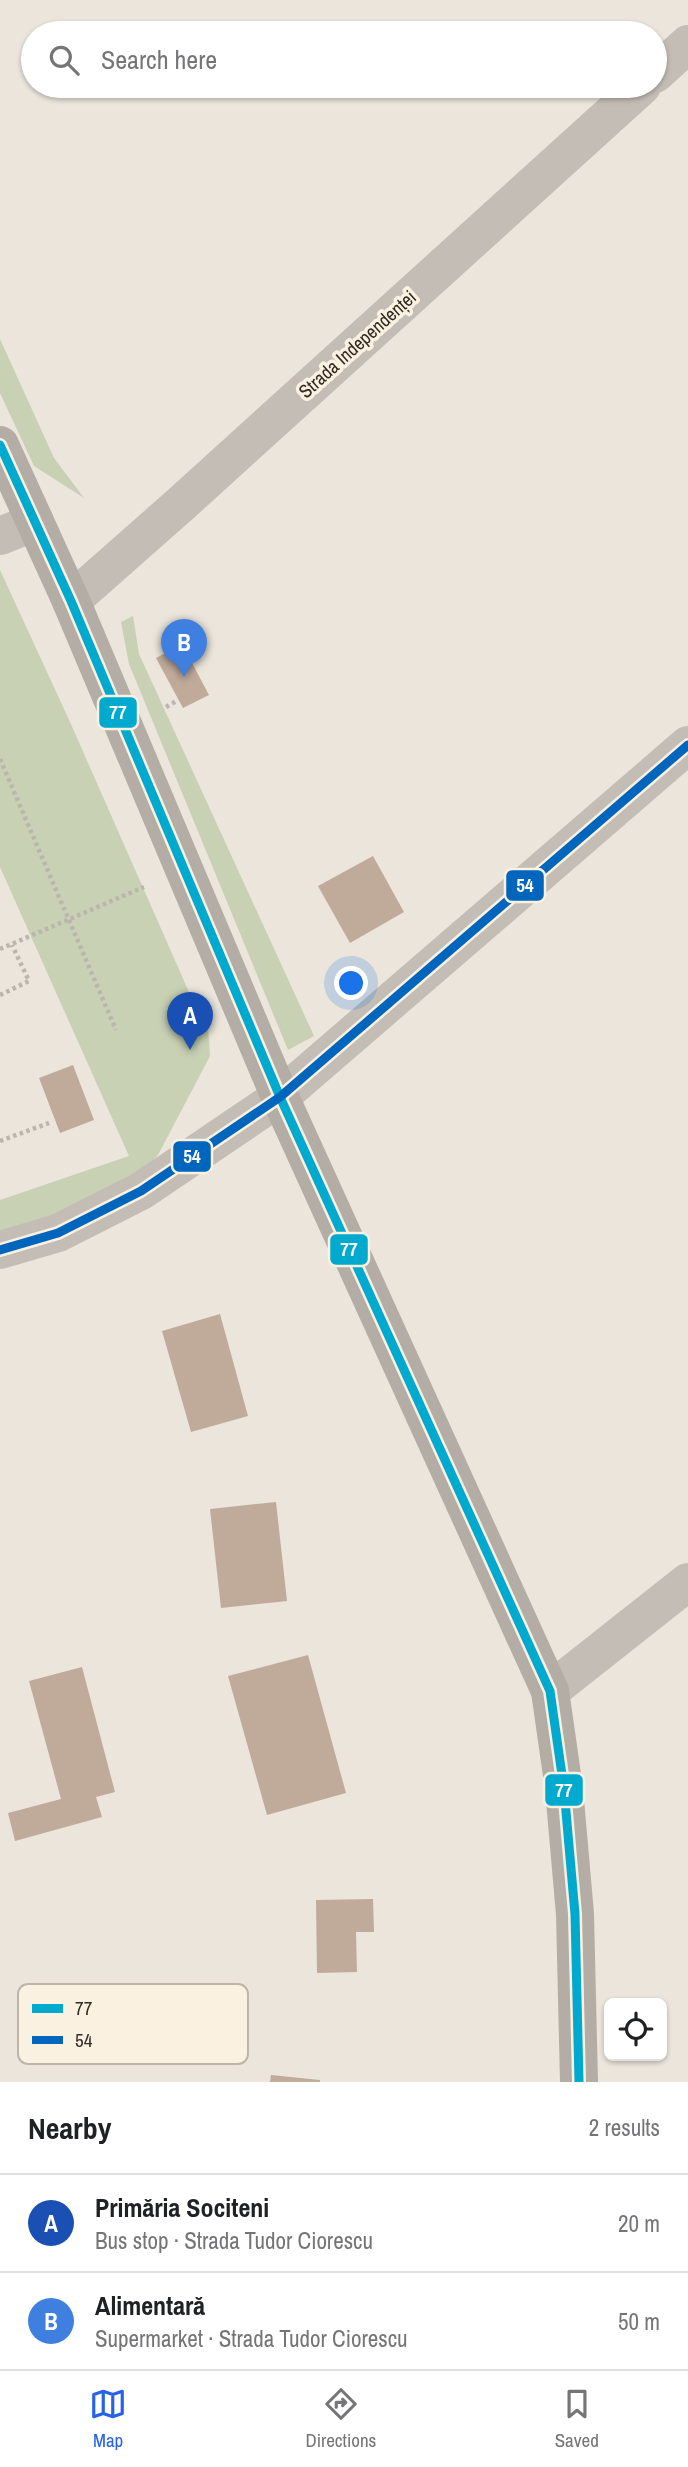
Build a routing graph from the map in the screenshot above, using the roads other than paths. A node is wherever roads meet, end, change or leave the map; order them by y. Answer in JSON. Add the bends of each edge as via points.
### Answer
{"nodes":[{"id":1,"x":688,"y":44,"type":"edge"},
{"id":2,"x":667,"y":63,"type":"edge"},
{"id":3,"x":629,"y":98,"type":"edge"},
{"id":4,"x":0,"y":445,"type":"edge"},
{"id":5,"x":35,"y":522,"type":"junction"},
{"id":6,"x":0,"y":536,"type":"edge"},
{"id":7,"x":71,"y":601,"type":"junction"},
{"id":8,"x":688,"y":745,"type":"edge"},
{"id":9,"x":280,"y":1097,"type":"junction"},
{"id":10,"x":0,"y":1250,"type":"edge"},
{"id":11,"x":688,"y":1582,"type":"edge"},
{"id":12,"x":550,"y":1691,"type":"junction"},
{"id":13,"x":579,"y":2082,"type":"edge"}],
"edges":[{"from":1,"to":2,"type":"street"},
{"from":3,"to":7,"type":"street","name":"Strada Independenței"},
{"from":4,"to":5,"type":"street"},
{"from":5,"to":6,"type":"street"},
{"from":5,"to":7,"type":"street"},
{"from":7,"to":9,"type":"street"},
{"from":8,"to":9,"type":"street"},
{"from":9,"to":10,"type":"street","via":[[141,1191],[58,1233]]},
{"from":9,"to":12,"type":"street"},
{"from":11,"to":12,"type":"street"},
{"from":12,"to":13,"type":"street","via":[[575,1914]]}]}
